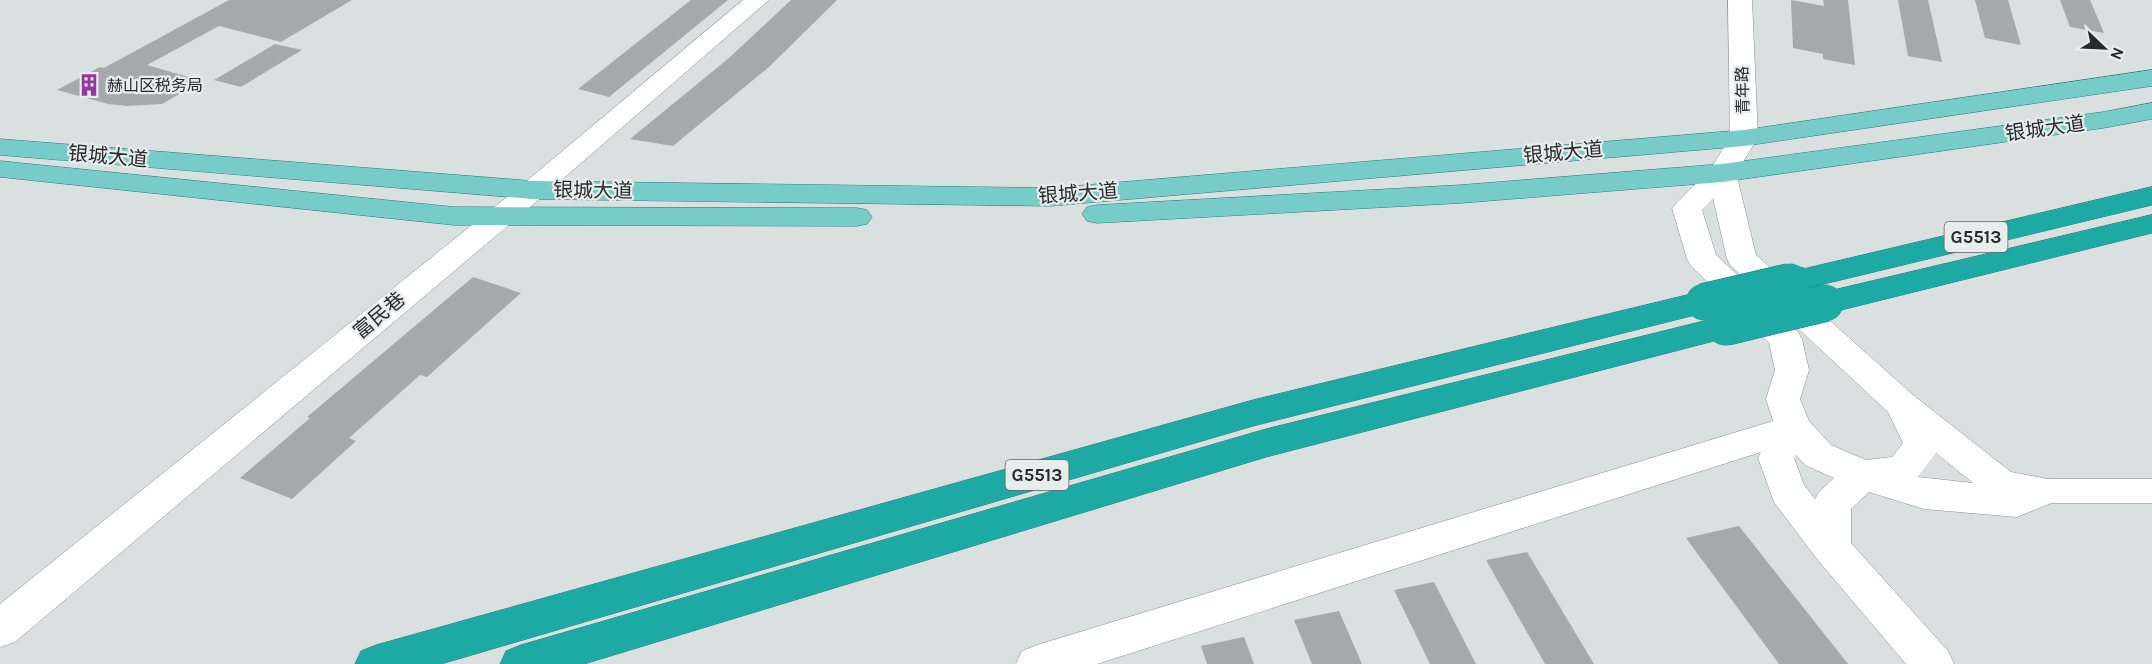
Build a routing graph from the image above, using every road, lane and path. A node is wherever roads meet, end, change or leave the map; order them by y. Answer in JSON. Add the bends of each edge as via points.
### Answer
{"nodes":[{"id":1,"x":757,"y":0,"type":"edge"},
{"id":2,"x":1740,"y":0,"type":"edge"},
{"id":3,"x":2152,"y":78,"type":"edge"},
{"id":4,"x":2152,"y":111,"type":"edge"},
{"id":5,"x":1744,"y":138,"type":"junction"},
{"id":6,"x":0,"y":147,"type":"edge"},
{"id":7,"x":0,"y":169,"type":"edge"},
{"id":8,"x":1722,"y":173,"type":"junction"},
{"id":9,"x":533,"y":190,"type":"junction"},
{"id":10,"x":2152,"y":195,"type":"edge"},
{"id":11,"x":500,"y":216,"type":"junction"},
{"id":12,"x":2152,"y":225,"type":"edge"},
{"id":13,"x":1714,"y":314,"type":"junction"},
{"id":14,"x":1901,"y":404,"type":"junction"},
{"id":15,"x":1794,"y":428,"type":"junction"},
{"id":16,"x":1863,"y":476,"type":"junction"},
{"id":17,"x":2041,"y":491,"type":"junction"},
{"id":18,"x":2152,"y":491,"type":"edge"},
{"id":19,"x":1832,"y":548,"type":"junction"},
{"id":20,"x":0,"y":629,"type":"edge"},
{"id":21,"x":375,"y":664,"type":"edge"},
{"id":22,"x":520,"y":664,"type":"edge"},
{"id":23,"x":1036,"y":664,"type":"edge"},
{"id":24,"x":1933,"y":664,"type":"edge"}],
"edges":[{"from":1,"to":9,"type":"street","name":"富民巷"},
{"from":2,"to":5,"type":"street","name":"青年路"},
{"from":3,"to":5,"type":"main road","name":"银城大道"},
{"from":4,"to":8,"type":"main road","name":"银城大道"},
{"from":5,"to":8,"type":"street","name":"青年路"},
{"from":5,"to":9,"type":"main road","name":"银城大道","via":[[1050,197]]},
{"from":6,"to":9,"type":"main road","name":"银城大道"},
{"from":7,"to":11,"type":"main road","name":"银城大道","via":[[454,216]]},
{"from":8,"to":11,"type":"main road","name":"银城大道","via":[[1461,194],[1043,217]]},
{"from":8,"to":14,"type":"street","via":[[1742,259]]},
{"from":8,"to":15,"type":"street","name":"青年路","via":[[1687,208],[1702,259],[1785,339],[1792,370],[1783,399]]},
{"from":9,"to":11,"type":"street","name":"富民巷"},
{"from":10,"to":13,"type":"highway","number":"G5513","bridge":true,"via":[[1799,280]]},
{"from":11,"to":20,"type":"street","name":"富民巷"},
{"from":12,"to":13,"type":"highway","number":"G5513","bridge":true,"via":[[1825,303]]},
{"from":13,"to":21,"type":"highway","number":"G5513","via":[[1253,413]]},
{"from":13,"to":22,"type":"highway","number":"G5513"},
{"from":14,"to":16,"type":"street","via":[[1922,445],[1903,470]]},
{"from":14,"to":17,"type":"street","via":[[2001,485]]},
{"from":15,"to":16,"type":"street","via":[[1818,455]]},
{"from":15,"to":19,"type":"street","via":[[1776,458],[1787,490]]},
{"from":15,"to":23,"type":"street"},
{"from":16,"to":17,"type":"street","via":[[1924,494],[2017,502]]},
{"from":16,"to":19,"type":"street","via":[[1832,503]]},
{"from":17,"to":18,"type":"street"},
{"from":19,"to":24,"type":"street"}]}
